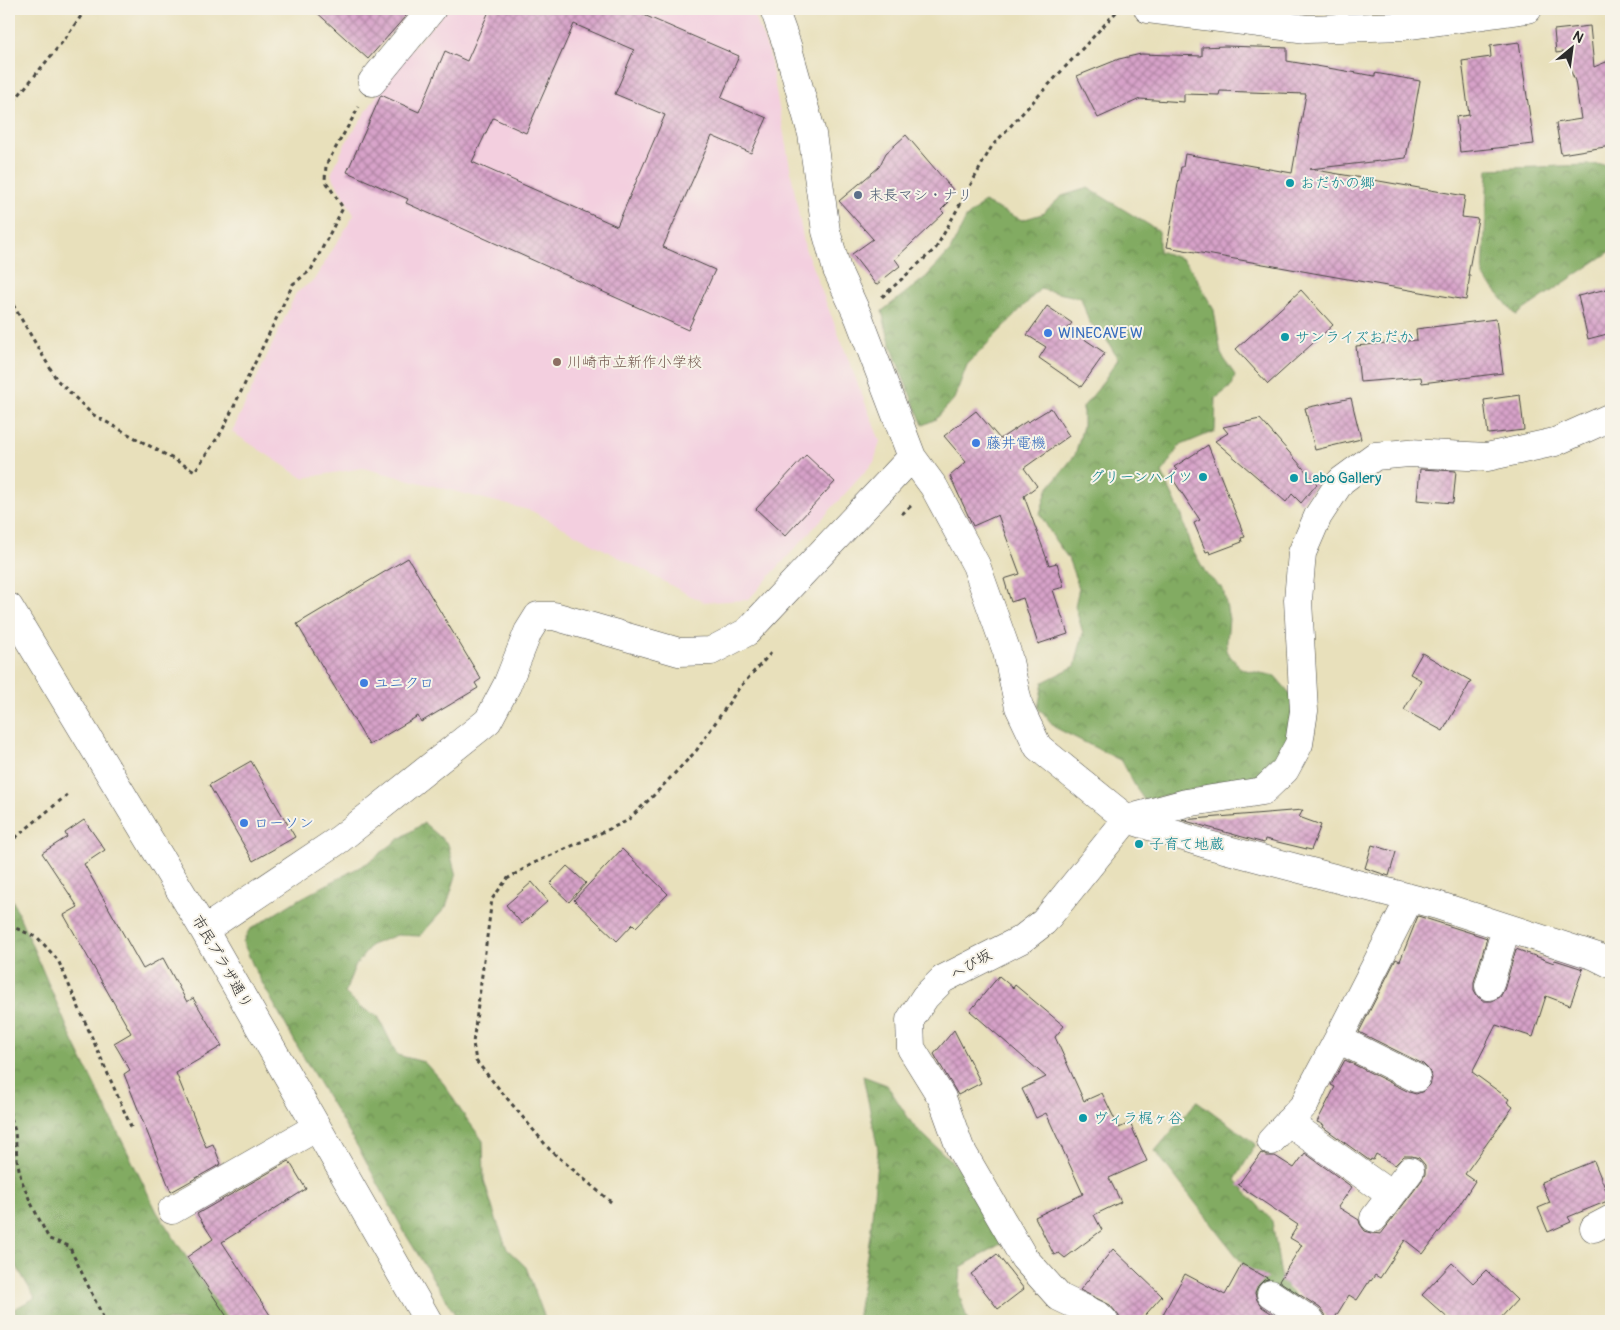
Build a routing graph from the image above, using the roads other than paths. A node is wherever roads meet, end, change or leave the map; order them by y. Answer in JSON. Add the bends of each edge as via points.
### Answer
{"nodes":[{"id":1,"x":432,"y":9,"type":"edge"},
{"id":2,"x":774,"y":9,"type":"edge"},
{"id":3,"x":1148,"y":9,"type":"edge"},
{"id":4,"x":1528,"y":9,"type":"edge"},
{"id":5,"x":1183,"y":11,"type":"edge"},
{"id":6,"x":372,"y":82,"type":"road end"},
{"id":7,"x":1611,"y":417,"type":"edge"},
{"id":8,"x":912,"y":457,"type":"junction"},
{"id":9,"x":9,"y":607,"type":"edge"},
{"id":10,"x":1127,"y":819,"type":"junction"},
{"id":11,"x":1410,"y":898,"type":"junction"},
{"id":12,"x":1506,"y":928,"type":"junction"},
{"id":13,"x":204,"y":930,"type":"junction"},
{"id":14,"x":1611,"y":964,"type":"edge"},
{"id":15,"x":1489,"y":986,"type":"dead end"},
{"id":16,"x":1338,"y":1039,"type":"junction"},
{"id":17,"x":1416,"y":1078,"type":"dead end"},
{"id":18,"x":942,"y":1098,"type":"junction"},
{"id":19,"x":317,"y":1127,"type":"junction"},
{"id":20,"x":953,"y":1139,"type":"dead end"},
{"id":21,"x":1410,"y":1171,"type":"dead end"},
{"id":22,"x":1391,"y":1195,"type":"junction"},
{"id":23,"x":172,"y":1210,"type":"dead end"},
{"id":24,"x":1374,"y":1218,"type":"dead end"},
{"id":25,"x":1270,"y":1294,"type":"dead end"},
{"id":26,"x":428,"y":1321,"type":"edge"},
{"id":27,"x":1104,"y":1321,"type":"edge"},
{"id":28,"x":1311,"y":1321,"type":"edge"}],
"edges":[{"from":1,"to":6,"type":"street"},
{"from":2,"to":8,"type":"street","via":[[812,134],[826,231],[837,270],[859,318]]},
{"from":3,"to":5,"type":"street"},
{"from":4,"to":5,"type":"street","via":[[1404,26],[1307,29]]},
{"from":7,"to":10,"type":"street","via":[[1555,442],[1487,457],[1409,453],[1375,456],[1341,481],[1318,516],[1302,553],[1298,600],[1304,712],[1299,744],[1284,770],[1263,791],[1186,802]]},
{"from":8,"to":10,"type":"street","via":[[934,488],[976,565],[1007,652],[1019,706],[1038,747]]},
{"from":8,"to":13,"type":"street","via":[[747,632],[711,651],[679,652],[554,616],[538,616],[488,721],[340,839]]},
{"from":9,"to":13,"type":"street","name":"市民プラザ通り"},
{"from":10,"to":11,"type":"street","via":[[1209,845]]},
{"from":10,"to":18,"type":"street","name":"へび坂","via":[[1025,934],[923,994],[909,1017],[910,1047]]},
{"from":11,"to":12,"type":"street"},
{"from":11,"to":16,"type":"street"},
{"from":12,"to":14,"type":"street"},
{"from":12,"to":15,"type":"street"},
{"from":13,"to":19,"type":"street","name":"市民プラザ通り"},
{"from":16,"to":17,"type":"street"},
{"from":16,"to":22,"type":"street","via":[[1305,1104],[1280,1131]]},
{"from":18,"to":20,"type":"street","name":"へび坂"},
{"from":18,"to":27,"type":"street","via":[[960,1148],[1024,1258],[1059,1297]]},
{"from":19,"to":23,"type":"street"},
{"from":19,"to":26,"type":"street","name":"市民プラザ通り"},
{"from":21,"to":22,"type":"street"},
{"from":22,"to":24,"type":"street"},
{"from":25,"to":28,"type":"street"}]}
